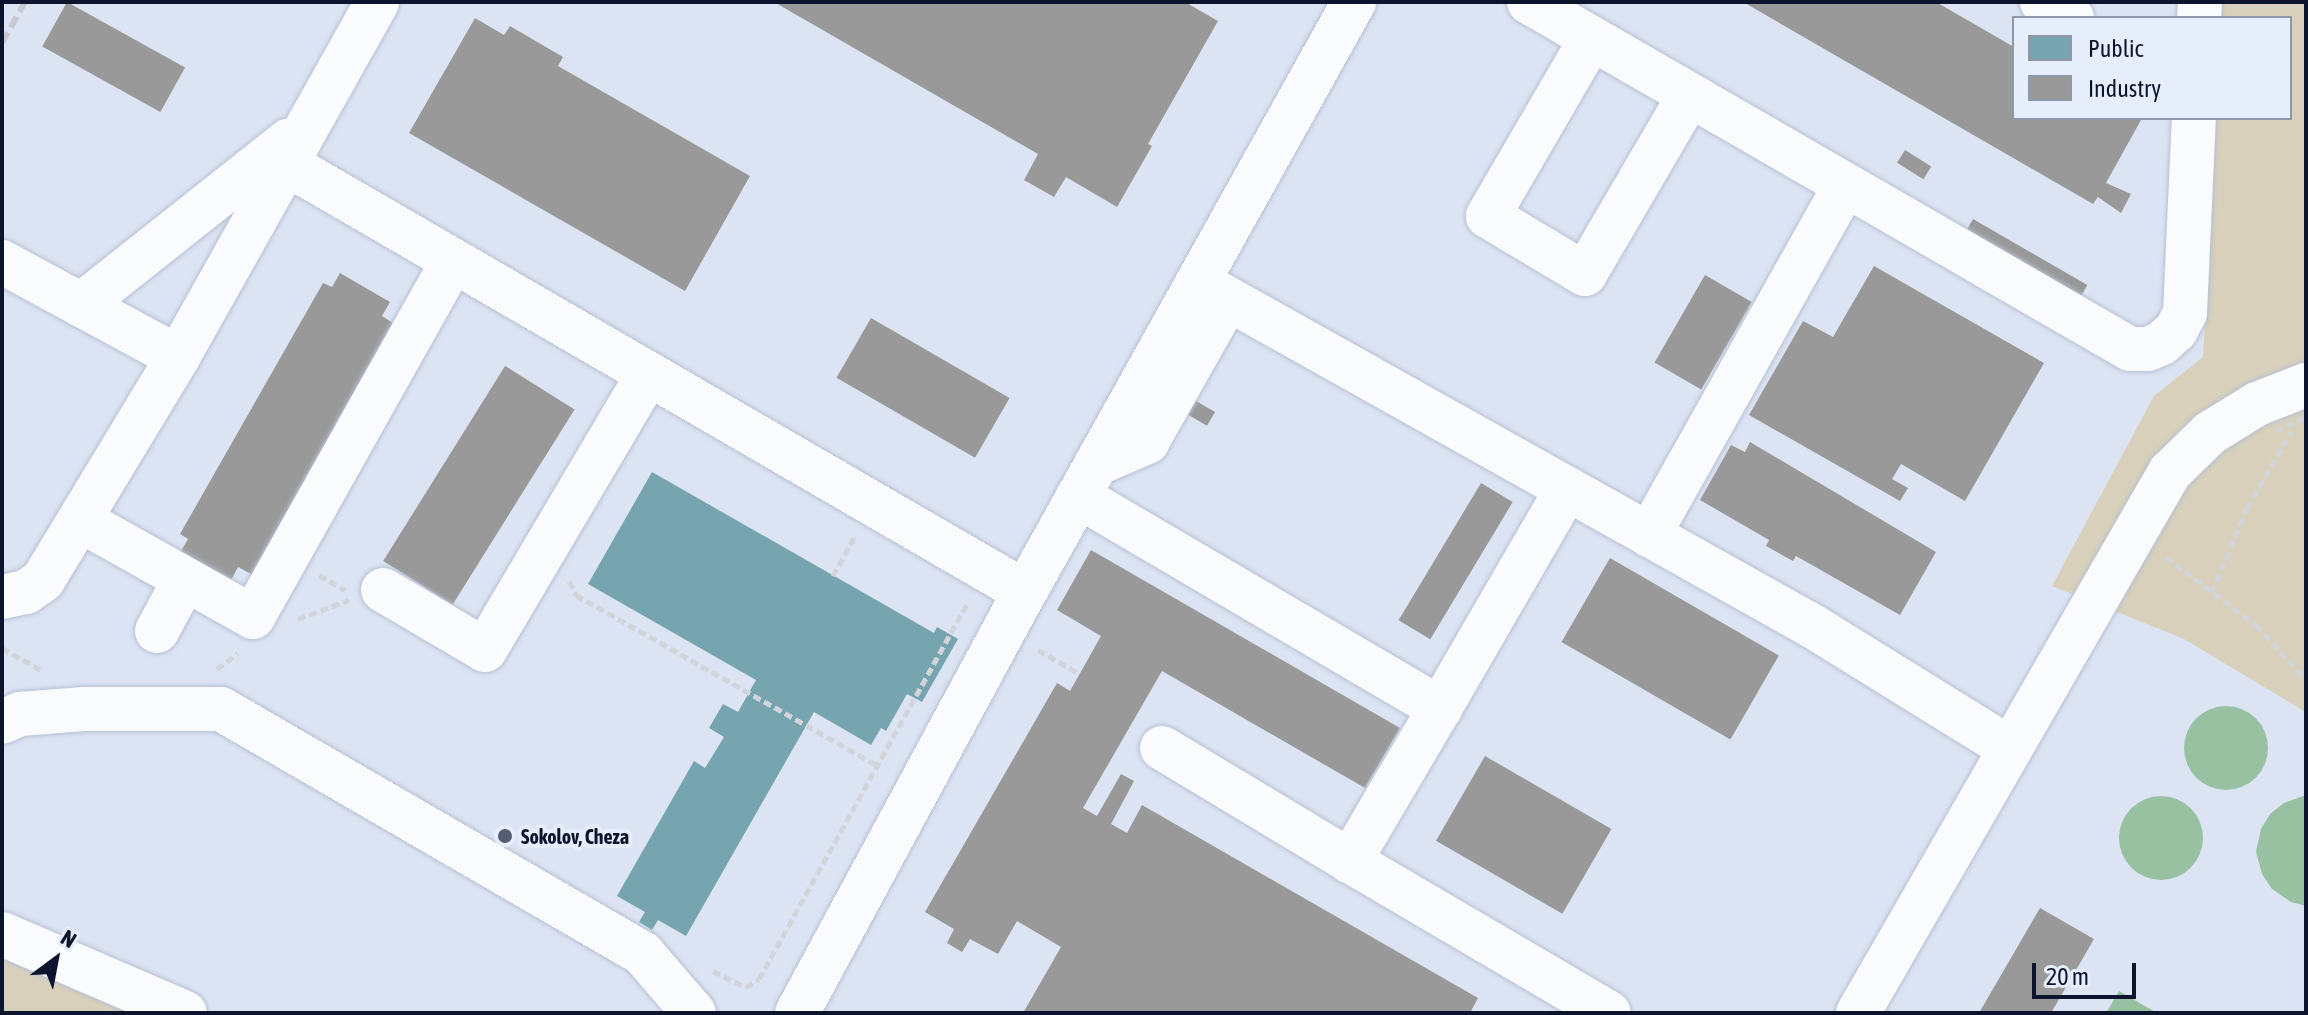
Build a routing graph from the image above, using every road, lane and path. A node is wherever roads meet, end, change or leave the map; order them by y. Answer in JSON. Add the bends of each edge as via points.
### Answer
{"nodes":[{"id":1,"x":377,"y":2,"type":"edge"},
{"id":2,"x":1354,"y":2,"type":"edge"},
{"id":3,"x":1529,"y":2,"type":"edge"},
{"id":4,"x":2042,"y":2,"type":"edge"},
{"id":5,"x":2068,"y":16,"type":"edge"},
{"id":6,"x":1591,"y":39,"type":"junction"},
{"id":7,"x":1689,"y":96,"type":"junction"},
{"id":8,"x":2194,"y":120,"type":"edge"},
{"id":9,"x":307,"y":126,"type":"junction"},
{"id":10,"x":285,"y":163,"type":"junction"},
{"id":11,"x":1845,"y":186,"type":"junction"},
{"id":12,"x":453,"y":261,"type":"junction"},
{"id":13,"x":2,"y":262,"type":"edge"},
{"id":14,"x":1213,"y":290,"type":"junction"},
{"id":15,"x":81,"y":305,"type":"junction"},
{"id":16,"x":178,"y":357,"type":"junction"},
{"id":17,"x":648,"y":374,"type":"junction"},
{"id":18,"x":2306,"y":385,"type":"edge"},
{"id":19,"x":2306,"y":405,"type":"edge"},
{"id":20,"x":2306,"y":417,"type":"edge"},
{"id":21,"x":2276,"y":431,"type":"dead end"},
{"id":22,"x":1087,"y":480,"type":"junction"},
{"id":23,"x":1567,"y":489,"type":"junction"},
{"id":24,"x":80,"y":520,"type":"junction"},
{"id":25,"x":1649,"y":535,"type":"junction"},
{"id":26,"x":550,"y":540,"type":"junction"},
{"id":27,"x":2149,"y":543,"type":"junction"},
{"id":28,"x":985,"y":569,"type":"junction"},
{"id":29,"x":185,"y":579,"type":"junction"},
{"id":30,"x":383,"y":590,"type":"dead end"},
{"id":31,"x":1025,"y":592,"type":"junction"},
{"id":32,"x":2212,"y":592,"type":"junction"},
{"id":33,"x":2,"y":597,"type":"edge"},
{"id":34,"x":157,"y":631,"type":"dead end"},
{"id":35,"x":2306,"y":680,"type":"edge"},
{"id":36,"x":1440,"y":708,"type":"junction"},
{"id":37,"x":2,"y":722,"type":"edge"},
{"id":38,"x":1162,"y":748,"type":"dead end"},
{"id":39,"x":2009,"y":748,"type":"junction"},
{"id":40,"x":878,"y":766,"type":"junction"},
{"id":41,"x":1350,"y":861,"type":"junction"},
{"id":42,"x":2,"y":934,"type":"edge"},
{"id":43,"x":708,"y":969,"type":"dead end"},
{"id":44,"x":185,"y":1013,"type":"edge"},
{"id":45,"x":694,"y":1013,"type":"edge"},
{"id":46,"x":797,"y":1013,"type":"edge"},
{"id":47,"x":1609,"y":1013,"type":"edge"},
{"id":48,"x":1858,"y":1013,"type":"edge"}],
"edges":[{"from":1,"to":9,"type":"street"},
{"from":2,"to":14,"type":"street"},
{"from":3,"to":6,"type":"street"},
{"from":4,"to":5,"type":"street"},
{"from":6,"to":7,"type":"street"},
{"from":6,"to":7,"type":"street","via":[[1488,216],[1585,274]]},
{"from":7,"to":11,"type":"street"},
{"from":8,"to":11,"type":"street","via":[[2185,313],[2176,330],[2148,349],[2130,349],[2089,328]]},
{"from":9,"to":10,"type":"street"},
{"from":9,"to":15,"type":"street"},
{"from":10,"to":12,"type":"street"},
{"from":10,"to":16,"type":"street"},
{"from":11,"to":25,"type":"street"},
{"from":12,"to":17,"type":"street"},
{"from":12,"to":29,"type":"street","via":[[253,617]]},
{"from":13,"to":15,"type":"street"},
{"from":14,"to":22,"type":"street"},
{"from":14,"to":23,"type":"street"},
{"from":15,"to":16,"type":"street"},
{"from":16,"to":24,"type":"street"},
{"from":17,"to":26,"type":"street"},
{"from":17,"to":28,"type":"street"},
{"from":18,"to":27,"type":"street","via":[[2257,404],[2210,433],[2170,472]]},
{"from":19,"to":32,"type":"path","via":[[2247,508]]},
{"from":20,"to":21,"type":"path","bridge":true},
{"from":22,"to":31,"type":"street"},
{"from":22,"to":36,"type":"street"},
{"from":23,"to":25,"type":"street"},
{"from":23,"to":36,"type":"street"},
{"from":24,"to":29,"type":"street"},
{"from":24,"to":33,"type":"street","via":[[43,580],[26,592]]},
{"from":25,"to":39,"type":"street","via":[[1814,627]]},
{"from":26,"to":30,"type":"street","via":[[485,650]]},
{"from":26,"to":40,"type":"path","via":[[576,595]]},
{"from":27,"to":32,"type":"path"},
{"from":27,"to":39,"type":"street"},
{"from":28,"to":31,"type":"street"},
{"from":28,"to":40,"type":"path"},
{"from":29,"to":34,"type":"street"},
{"from":31,"to":46,"type":"street"},
{"from":32,"to":35,"type":"path","via":[[2256,625]]},
{"from":36,"to":41,"type":"street"},
{"from":37,"to":45,"type":"street","via":[[20,714],[84,709],[221,709],[643,954]]},
{"from":38,"to":41,"type":"street"},
{"from":39,"to":48,"type":"street"},
{"from":40,"to":43,"type":"path","via":[[759,979],[746,987]]},
{"from":41,"to":47,"type":"street"},
{"from":42,"to":44,"type":"street"}]}
